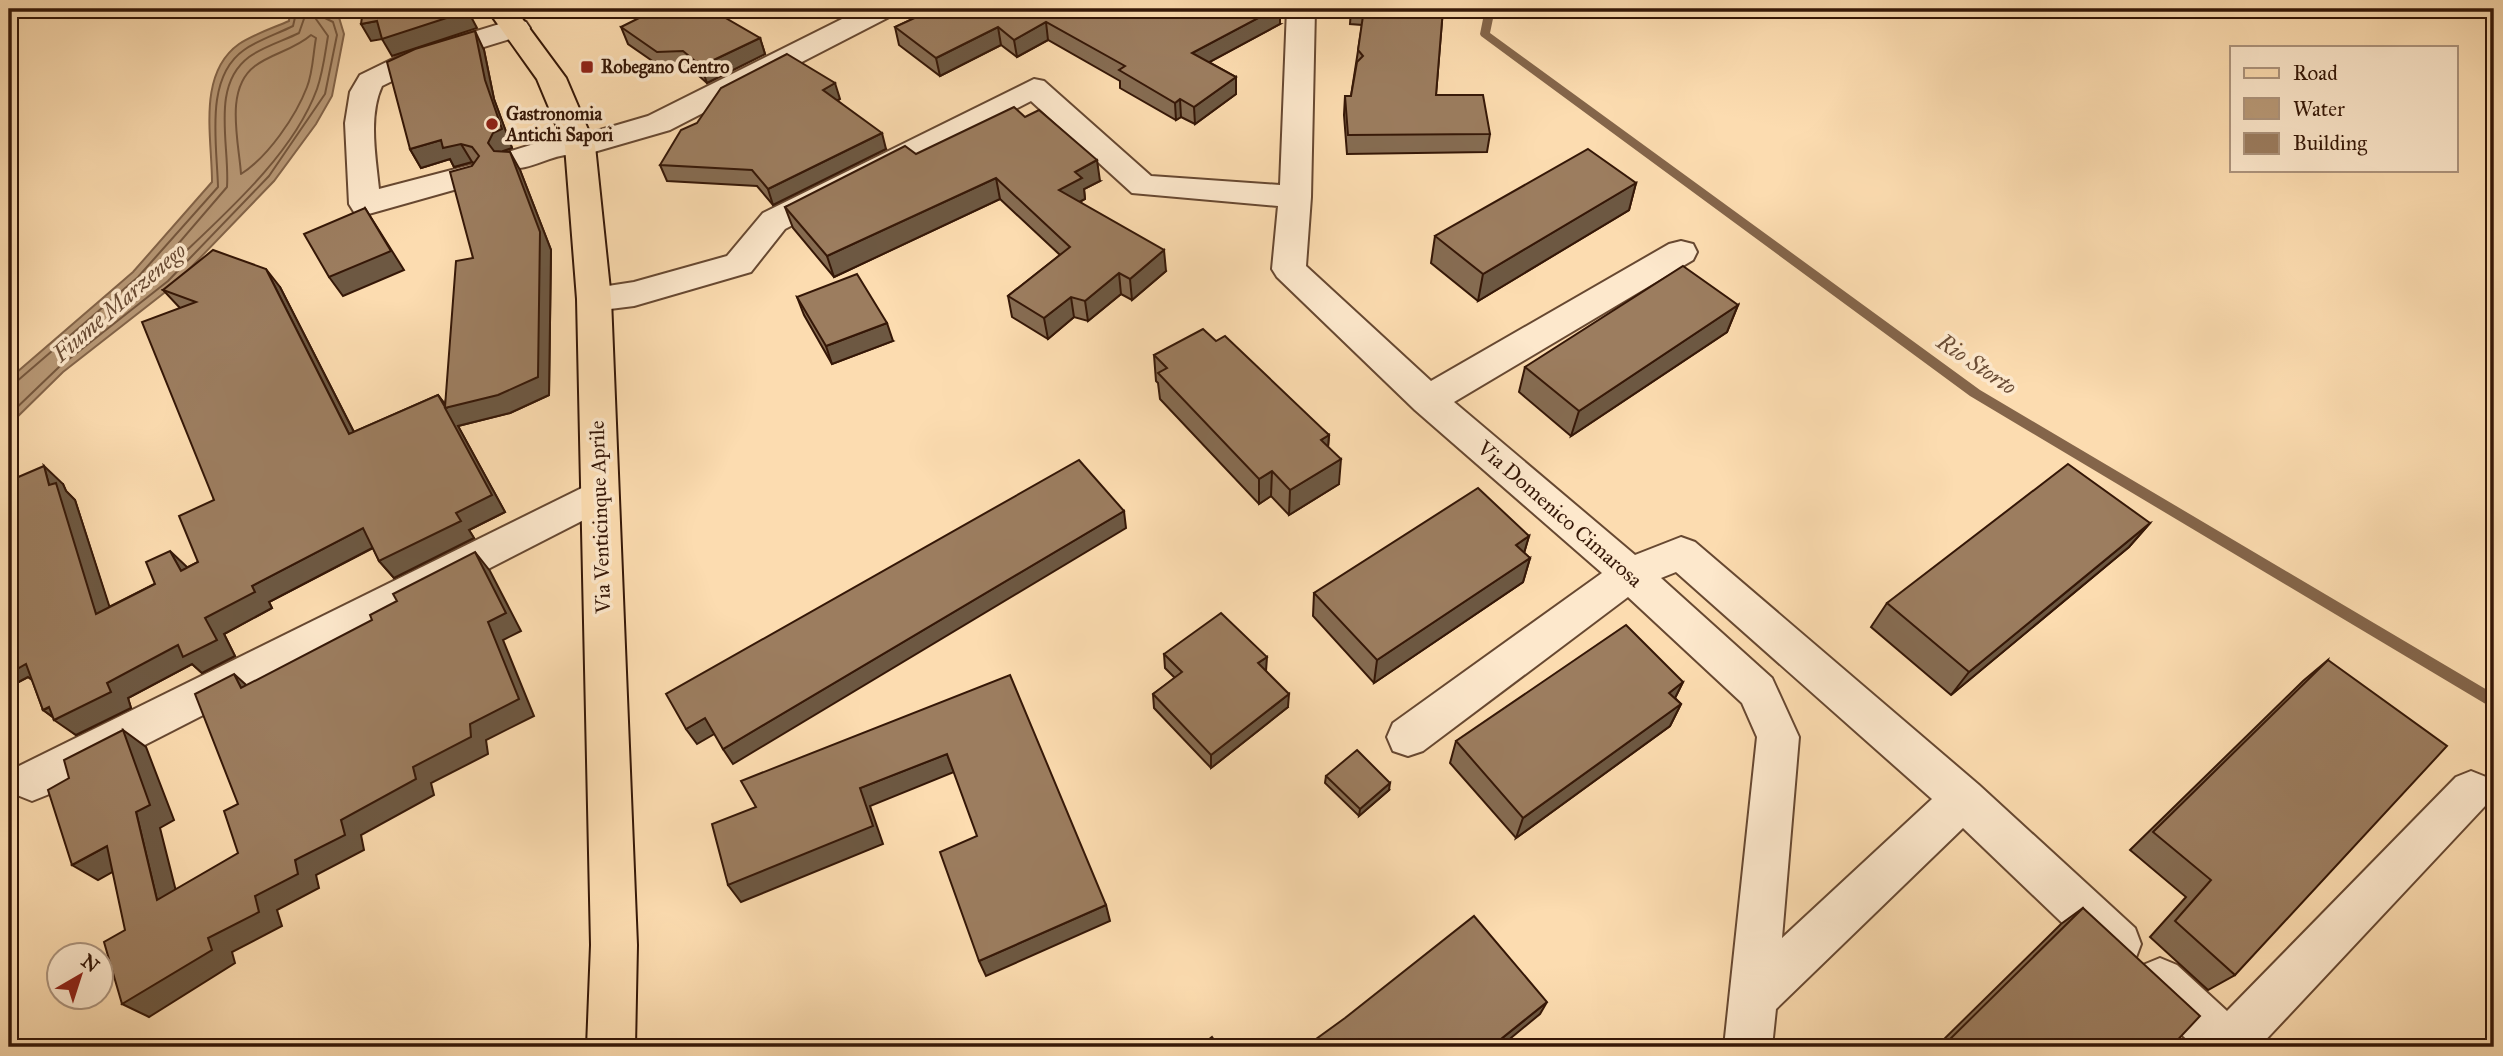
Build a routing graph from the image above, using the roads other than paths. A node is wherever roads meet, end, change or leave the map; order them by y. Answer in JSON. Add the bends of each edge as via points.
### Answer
{"nodes":[{"id":1,"x":883,"y":9,"type":"edge"},
{"id":2,"x":1301,"y":9,"type":"edge"},
{"id":3,"x":509,"y":19,"type":"edge"},
{"id":4,"x":580,"y":143,"type":"junction"},
{"id":5,"x":516,"y":160,"type":"edge"},
{"id":6,"x":471,"y":175,"type":"edge"},
{"id":7,"x":1296,"y":197,"type":"junction"},
{"id":8,"x":1681,"y":252,"type":"dead end"},
{"id":9,"x":594,"y":299,"type":"junction"},
{"id":10,"x":1428,"y":400,"type":"junction"},
{"id":11,"x":598,"y":495,"type":"junction"},
{"id":12,"x":1630,"y":574,"type":"junction"},
{"id":13,"x":1408,"y":737,"type":"dead end"},
{"id":14,"x":32,"y":781,"type":"dead end"},
{"id":15,"x":2471,"y":791,"type":"dead end"},
{"id":16,"x":1963,"y":799,"type":"junction"},
{"id":17,"x":1753,"y":998,"type":"junction"},
{"id":18,"x":2227,"y":1046,"type":"edge"},
{"id":19,"x":611,"y":1047,"type":"edge"},
{"id":20,"x":1748,"y":1047,"type":"edge"}],
"edges":[{"from":1,"to":4,"type":"street","via":[[659,123]]},
{"from":2,"to":7,"type":"street","name":"Via Domenico Cimarosa"},
{"from":3,"to":4,"type":"main road","name":"Via Venticinque Aprile","via":[[551,78]]},
{"from":3,"to":6,"type":"street","via":[[389,68],[370,80],[365,93],[358,144],[365,204]]},
{"from":4,"to":5,"type":"street"},
{"from":4,"to":9,"type":"main road","name":"Via Venticinque Aprile"},
{"from":7,"to":9,"type":"street","via":[[1143,186],[1034,88],[774,221],[739,264],[634,294]]},
{"from":7,"to":10,"type":"street","name":"Via Domenico Cimarosa","via":[[1289,269]]},
{"from":8,"to":10,"type":"street"},
{"from":9,"to":11,"type":"main road","name":"Via Venticinque Aprile"},
{"from":10,"to":12,"type":"street","name":"Via Domenico Cimarosa"},
{"from":11,"to":14,"type":"street"},
{"from":11,"to":19,"type":"main road","name":"Via Venticinque Aprile","via":[[612,850]]},
{"from":12,"to":13,"type":"street"},
{"from":12,"to":16,"type":"street","via":[[1681,553]]},
{"from":12,"to":17,"type":"street","name":"Via Domenico Cimarosa","via":[[1757,691],[1778,737]]},
{"from":15,"to":18,"type":"street"},
{"from":16,"to":17,"type":"street"},
{"from":16,"to":18,"type":"street"},
{"from":17,"to":20,"type":"street","name":"Via Domenico Cimarosa"}]}
